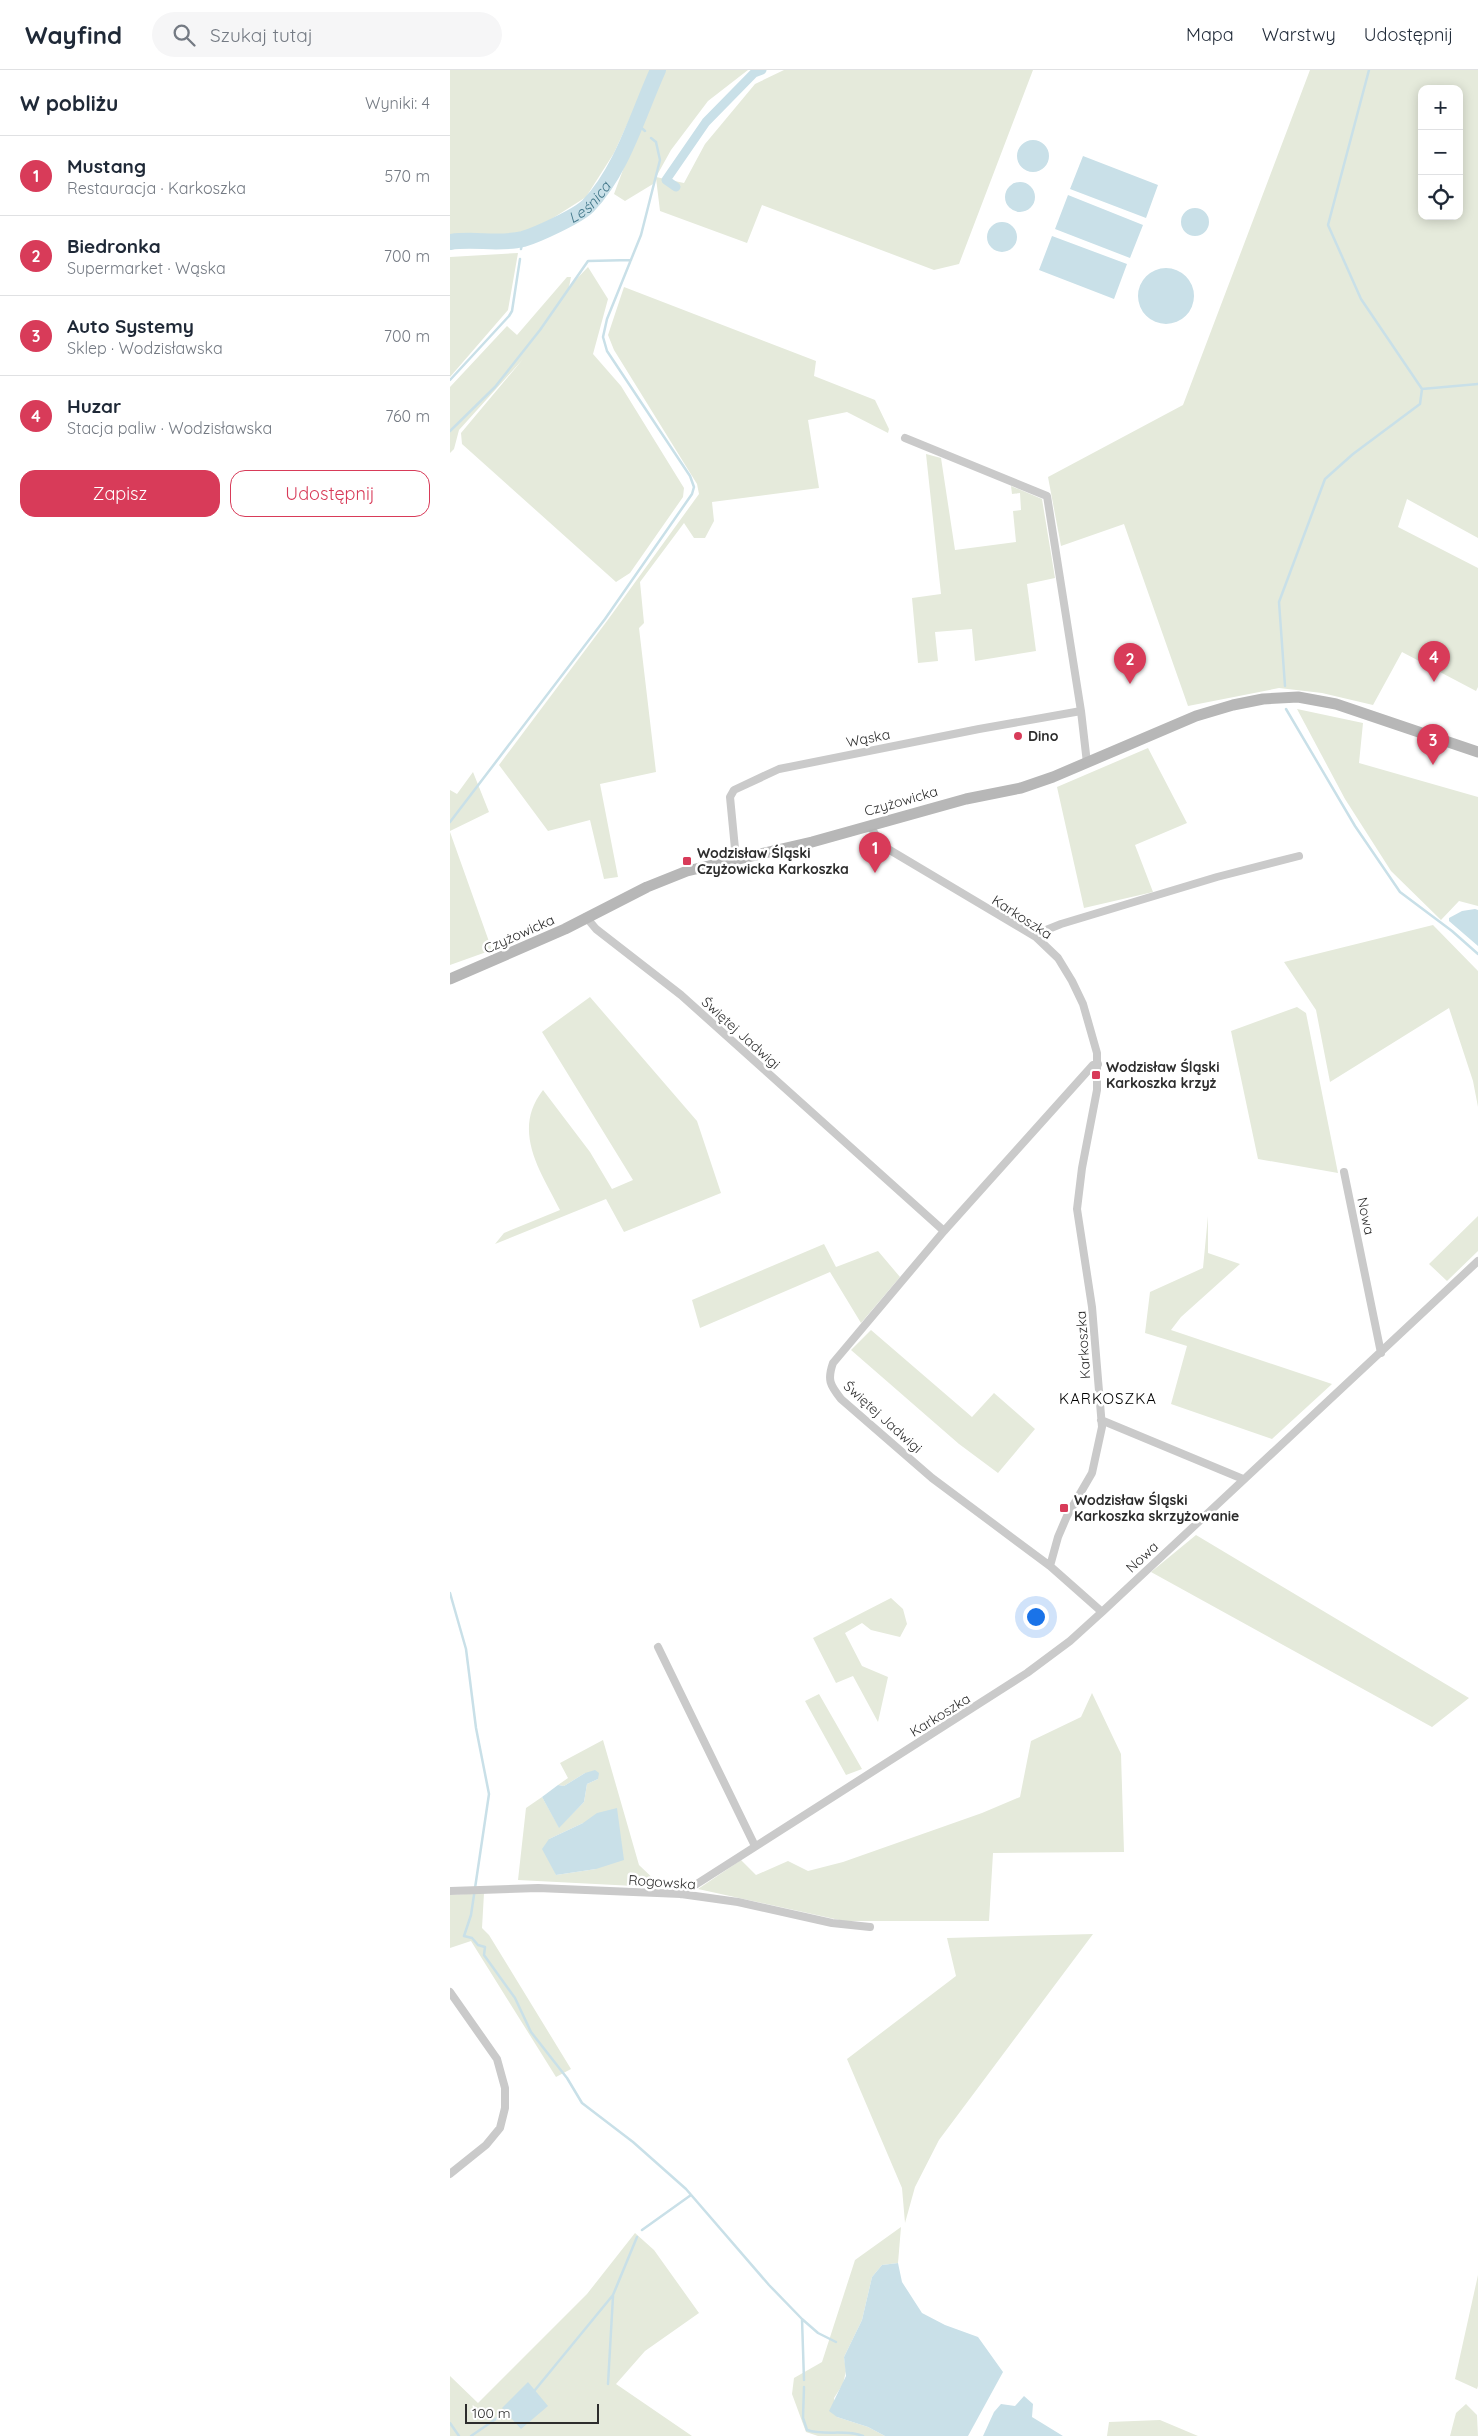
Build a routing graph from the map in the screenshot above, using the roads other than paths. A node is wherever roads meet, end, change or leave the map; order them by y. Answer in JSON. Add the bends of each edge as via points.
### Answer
{"nodes":[{"id":1,"x":905,"y":438,"type":"dead end"},
{"id":2,"x":1081,"y":711,"type":"junction"},
{"id":3,"x":1478,"y":752,"type":"edge"},
{"id":4,"x":1087,"y":763,"type":"junction"},
{"id":5,"x":870,"y":825,"type":"junction"},
{"id":6,"x":1299,"y":856,"type":"dead end"},
{"id":7,"x":736,"y":859,"type":"junction"},
{"id":8,"x":586,"y":918,"type":"junction"},
{"id":9,"x":1036,"y":937,"type":"junction"},
{"id":10,"x":450,"y":979,"type":"edge"},
{"id":11,"x":1098,"y":1064,"type":"junction"},
{"id":12,"x":1344,"y":1172,"type":"dead end"},
{"id":13,"x":944,"y":1231,"type":"junction"},
{"id":14,"x":1478,"y":1261,"type":"edge"},
{"id":15,"x":1382,"y":1353,"type":"junction"},
{"id":16,"x":1101,"y":1420,"type":"junction"},
{"id":17,"x":1244,"y":1479,"type":"junction"},
{"id":18,"x":1050,"y":1566,"type":"junction"},
{"id":19,"x":1102,"y":1612,"type":"junction"},
{"id":20,"x":658,"y":1647,"type":"dead end"},
{"id":21,"x":755,"y":1846,"type":"junction"},
{"id":22,"x":450,"y":1891,"type":"edge"},
{"id":23,"x":681,"y":1894,"type":"junction"},
{"id":24,"x":870,"y":1927,"type":"dead end"},
{"id":25,"x":450,"y":1992,"type":"edge"},
{"id":26,"x":450,"y":2174,"type":"edge"}],
"edges":[{"from":1,"to":2,"type":"street","via":[[1047,496]]},
{"from":2,"to":4,"type":"street"},
{"from":2,"to":7,"type":"street","name":"Wąska","via":[[778,769],[734,790],[730,797]]},
{"from":3,"to":4,"type":"street","name":"Czyżowicka","via":[[1370,714],[1298,697],[1263,699],[1196,716]]},
{"from":4,"to":5,"type":"street","name":"Czyżowicka","via":[[1021,788]]},
{"from":5,"to":7,"type":"street","name":"Czyżowicka"},
{"from":5,"to":9,"type":"street","name":"Karkoszka","via":[[888,849]]},
{"from":6,"to":9,"type":"street","via":[[1061,924]]},
{"from":7,"to":8,"type":"street","name":"Czyżowicka","via":[[687,871]]},
{"from":8,"to":10,"type":"street","name":"Czyżowicka"},
{"from":8,"to":13,"type":"street","name":"Świętej Jadwigi","via":[[681,995]]},
{"from":9,"to":11,"type":"street","name":"Karkoszka","via":[[1058,958],[1072,981],[1090,1028]]},
{"from":11,"to":13,"type":"street","name":"Świętej Jadwigi","via":[[1093,1065]]},
{"from":11,"to":16,"type":"street","name":"Karkoszka","via":[[1097,1090],[1077,1209],[1092,1307]]},
{"from":12,"to":15,"type":"street","name":"Nowa"},
{"from":13,"to":18,"type":"street","name":"Świętej Jadwigi","via":[[833,1362],[829,1375],[832,1387],[841,1399],[932,1478]]},
{"from":14,"to":15,"type":"street","name":"Nowa"},
{"from":15,"to":17,"type":"street","name":"Nowa"},
{"from":16,"to":17,"type":"street"},
{"from":16,"to":18,"type":"street","name":"Karkoszka","via":[[1092,1473],[1067,1516]]},
{"from":17,"to":19,"type":"street","name":"Nowa"},
{"from":18,"to":19,"type":"street"},
{"from":19,"to":21,"type":"street","name":"Karkoszka","via":[[1028,1673]]},
{"from":20,"to":21,"type":"street"},
{"from":21,"to":23,"type":"street","name":"Karkoszka"},
{"from":22,"to":23,"type":"street","name":"Rogowska","via":[[538,1888]]},
{"from":23,"to":24,"type":"street","name":"Rogowska","via":[[738,1902],[832,1923]]},
{"from":25,"to":26,"type":"street","via":[[497,2059],[505,2088],[500,2128],[486,2145]]}]}
